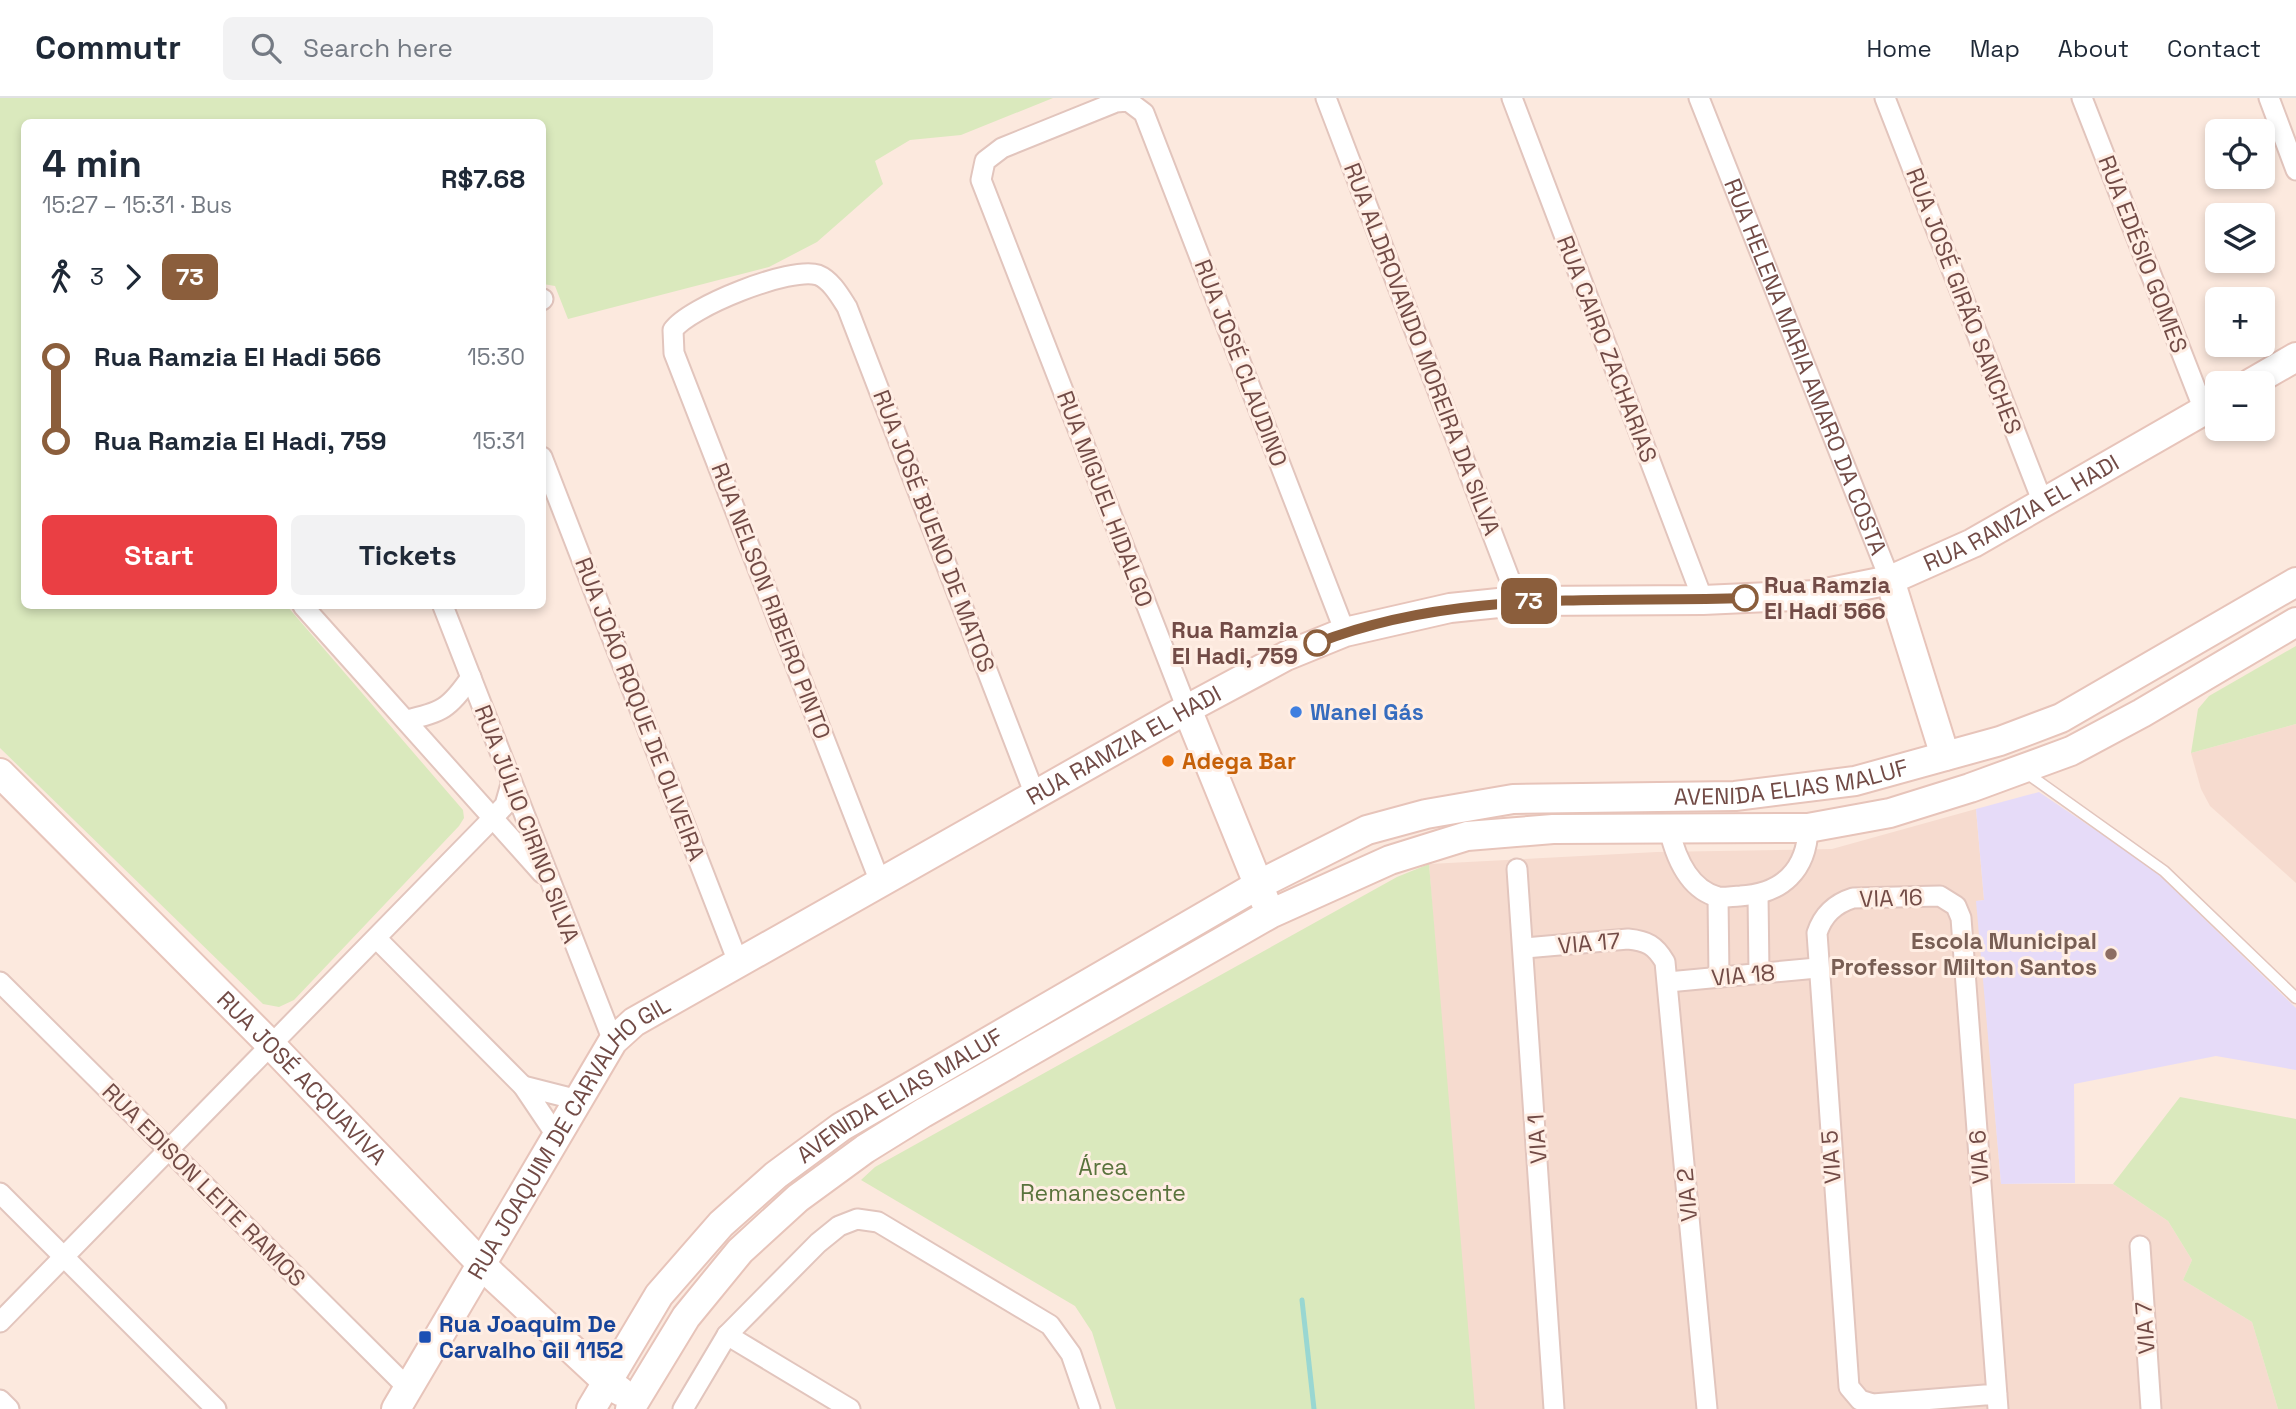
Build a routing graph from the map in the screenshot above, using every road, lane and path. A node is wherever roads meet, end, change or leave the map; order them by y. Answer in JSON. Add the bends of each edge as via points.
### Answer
{"nodes":[{"id":1,"x":1326,"y":98,"type":"edge"},
{"id":2,"x":1512,"y":98,"type":"edge"},
{"id":3,"x":1699,"y":98,"type":"edge"},
{"id":4,"x":1885,"y":98,"type":"edge"},
{"id":5,"x":2082,"y":98,"type":"edge"},
{"id":6,"x":2269,"y":98,"type":"edge"},
{"id":7,"x":992,"y":153,"type":"joint"},
{"id":8,"x":2296,"y":170,"type":"edge"},
{"id":9,"x":820,"y":276,"type":"joint"},
{"id":10,"x":2296,"y":357,"type":"edge"},
{"id":11,"x":2271,"y":371,"type":"edge"},
{"id":12,"x":2205,"y":392,"type":"edge"},
{"id":13,"x":2205,"y":409,"type":"edge"},
{"id":14,"x":546,"y":467,"type":"edge"},
{"id":15,"x":2043,"y":503,"type":"junction"},
{"id":16,"x":1890,"y":580,"type":"junction"},
{"id":17,"x":2296,"y":582,"type":"edge"},
{"id":18,"x":1703,"y":600,"type":"junction"},
{"id":19,"x":1518,"y":601,"type":"junction"},
{"id":20,"x":306,"y":609,"type":"edge"},
{"id":21,"x":444,"y":609,"type":"edge"},
{"id":22,"x":2296,"y":622,"type":"edge"},
{"id":23,"x":1345,"y":632,"type":"junction"},
{"id":24,"x":471,"y":677,"type":"junction"},
{"id":25,"x":1187,"y":709,"type":"junction"},
{"id":26,"x":406,"y":720,"type":"junction"},
{"id":27,"x":1945,"y":756,"type":"junction"},
{"id":28,"x":2022,"y":769,"type":"junction"},
{"id":29,"x":0,"y":773,"type":"edge"},
{"id":30,"x":511,"y":784,"type":"junction"},
{"id":31,"x":1802,"y":788,"type":"junction"},
{"id":32,"x":1035,"y":794,"type":"junction"},
{"id":33,"x":1735,"y":796,"type":"junction"},
{"id":34,"x":492,"y":819,"type":"junction"},
{"id":35,"x":1808,"y":828,"type":"junction"},
{"id":36,"x":1669,"y":829,"type":"junction"},
{"id":37,"x":1517,"y":869,"type":"dead end"},
{"id":38,"x":550,"y":881,"type":"junction"},
{"id":39,"x":880,"y":881,"type":"junction"},
{"id":40,"x":1258,"y":885,"type":"junction"},
{"id":41,"x":1758,"y":895,"type":"junction"},
{"id":42,"x":1718,"y":897,"type":"junction"},
{"id":43,"x":1956,"y":906,"type":"joint"},
{"id":44,"x":1827,"y":913,"type":"joint"},
{"id":45,"x":1270,"y":914,"type":"junction"},
{"id":46,"x":800,"y":928,"type":"joint"},
{"id":47,"x":377,"y":939,"type":"junction"},
{"id":48,"x":1525,"y":948,"type":"junction"},
{"id":49,"x":738,"y":962,"type":"junction"},
{"id":50,"x":1817,"y":968,"type":"junction"},
{"id":51,"x":1759,"y":973,"type":"junction"},
{"id":52,"x":1719,"y":977,"type":"junction"},
{"id":53,"x":0,"y":982,"type":"edge"},
{"id":54,"x":1668,"y":982,"type":"junction"},
{"id":55,"x":2296,"y":998,"type":"edge"},
{"id":56,"x":613,"y":1041,"type":"junction"},
{"id":57,"x":272,"y":1046,"type":"junction"},
{"id":58,"x":523,"y":1086,"type":"junction"},
{"id":59,"x":578,"y":1100,"type":"junction"},
{"id":60,"x":556,"y":1135,"type":"junction"},
{"id":61,"x":169,"y":1150,"type":"junction"},
{"id":62,"x":0,"y":1193,"type":"edge"},
{"id":63,"x":2140,"y":1246,"type":"dead end"},
{"id":64,"x":64,"y":1257,"type":"junction"},
{"id":65,"x":482,"y":1263,"type":"junction"},
{"id":66,"x":0,"y":1322,"type":"edge"},
{"id":67,"x":727,"y":1335,"type":"junction"},
{"id":68,"x":606,"y":1381,"type":"junction"},
{"id":69,"x":402,"y":1399,"type":"edge"},
{"id":70,"x":0,"y":1400,"type":"edge"},
{"id":71,"x":1997,"y":1402,"type":"edge"},
{"id":72,"x":632,"y":1404,"type":"edge"},
{"id":73,"x":9,"y":1409,"type":"edge"},
{"id":74,"x":216,"y":1409,"type":"edge"},
{"id":75,"x":591,"y":1409,"type":"edge"},
{"id":76,"x":683,"y":1409,"type":"edge"},
{"id":77,"x":850,"y":1409,"type":"edge"},
{"id":78,"x":1090,"y":1409,"type":"edge"},
{"id":79,"x":1555,"y":1409,"type":"edge"},
{"id":80,"x":1706,"y":1409,"type":"edge"},
{"id":81,"x":2151,"y":1409,"type":"edge"}],
"edges":[{"from":1,"to":19,"type":"street","name":"RUA ALDROVANDO MOREIRA DA SILVA"},
{"from":2,"to":18,"type":"street","name":"RUA CAIRO ZACHARIAS"},
{"from":3,"to":16,"type":"street","name":"RUA HELENA MARIA AMARO DA COSTA"},
{"from":4,"to":15,"type":"street","name":"RUA JOSÉ GIRÃO SANCHES"},
{"from":5,"to":12,"type":"street","name":"RUA EDÉSIO GOMES"},
{"from":6,"to":8,"type":"street"},
{"from":7,"to":23,"type":"street","name":"RUA JOSÉ CLAUDINO","via":[[1116,102],[1128,101],[1144,113]]},
{"from":7,"to":25,"type":"street","name":"RUA MIGUEL HIDALGO","via":[[981,169],[981,180]]},
{"from":9,"to":32,"type":"street","name":"RUA JOSÉ BUENO DE MATOS","via":[[847,307]]},
{"from":9,"to":39,"type":"street","name":"RUA NELSON RIBEIRO PINTO","via":[[800,272],[780,277],[679,321],[673,330],[674,353]]},
{"from":10,"to":11,"type":"street"},
{"from":13,"to":15,"type":"street","name":"RUA RAMZIA EL HADI"},
{"from":14,"to":49,"type":"street","name":"RUA JOÃO ROQUE DE OLIVEIRA"},
{"from":15,"to":16,"type":"street","name":"RUA RAMZIA EL HADI","via":[[1972,543]]},
{"from":16,"to":18,"type":"street","name":"RUA RAMZIA EL HADI","via":[[1816,595]]},
{"from":16,"to":27,"type":"street","name":"RUA HELENA MARIA AMARO DA COSTA"},
{"from":17,"to":27,"type":"street","name":"AVENIDA ELIAS MALUF","via":[[2061,718]]},
{"from":18,"to":19,"type":"street","name":"RUA RAMZIA EL HADI"},
{"from":19,"to":23,"type":"street","name":"RUA RAMZIA EL HADI","via":[[1450,608]]},
{"from":20,"to":26,"type":"street"},
{"from":21,"to":24,"type":"street","name":"RUA JÚLIO CIRINO SILVA"},
{"from":22,"to":28,"type":"street","name":"AVENIDA ELIAS MALUF","via":[[2142,713],[2071,751]]},
{"from":23,"to":25,"type":"street","name":"RUA RAMZIA EL HADI","via":[[1286,656]]},
{"from":24,"to":26,"type":"street","via":[[442,710]]},
{"from":24,"to":30,"type":"street","name":"RUA JÚLIO CIRINO SILVA"},
{"from":25,"to":32,"type":"street","name":"RUA RAMZIA EL HADI"},
{"from":25,"to":40,"type":"street","name":"RUA MIGUEL HIDALGO"},
{"from":26,"to":34,"type":"street"},
{"from":27,"to":31,"type":"street","name":"AVENIDA ELIAS MALUF","via":[[1855,781]]},
{"from":28,"to":35,"type":"street","name":"AVENIDA ELIAS MALUF","via":[[1890,813]]},
{"from":28,"to":55,"type":"lane","via":[[2164,872]]},
{"from":29,"to":57,"type":"street","name":"RUA JOSÉ ACQUAVIVA"},
{"from":30,"to":34,"type":"street","via":[[505,805]]},
{"from":30,"to":38,"type":"street","name":"RUA JÚLIO CIRINO SILVA"},
{"from":31,"to":33,"type":"street","name":"AVENIDA ELIAS MALUF"},
{"from":31,"to":35,"type":"street"},
{"from":32,"to":39,"type":"street","name":"RUA RAMZIA EL HADI"},
{"from":33,"to":36,"type":"street","via":[[1678,810]]},
{"from":33,"to":40,"type":"street","name":"AVENIDA ELIAS MALUF","via":[[1513,799],[1426,814],[1367,830]]},
{"from":34,"to":38,"type":"street"},
{"from":34,"to":47,"type":"street"},
{"from":35,"to":36,"type":"street","name":"AVENIDA ELIAS MALUF"},
{"from":35,"to":41,"type":"street","via":[[1808,850],[1800,867]]},
{"from":36,"to":42,"type":"street","via":[[1683,869]]},
{"from":36,"to":45,"type":"street","name":"AVENIDA ELIAS MALUF","via":[[1553,829],[1467,836],[1390,860]]},
{"from":37,"to":48,"type":"street","name":"VIA 1"},
{"from":38,"to":56,"type":"street","name":"RUA JÚLIO CIRINO SILVA"},
{"from":39,"to":46,"type":"street","name":"RUA RAMZIA EL HADI"},
{"from":40,"to":45,"type":"street"},
{"from":40,"to":68,"type":"street","name":"AVENIDA ELIAS MALUF","via":[[841,1127],[776,1175],[721,1224],[659,1295]]},
{"from":41,"to":42,"type":"street"},
{"from":41,"to":51,"type":"street"},
{"from":42,"to":52,"type":"street"},
{"from":43,"to":44,"type":"street","name":"VIA 16","via":[[1940,896],[1853,898]]},
{"from":43,"to":71,"type":"street","name":"VIA 6","via":[[1961,918]]},
{"from":44,"to":50,"type":"street","name":"VIA 5","via":[[1817,933]]},
{"from":45,"to":72,"type":"street","name":"AVENIDA ELIAS MALUF","via":[[923,1113],[798,1198],[740,1251],[685,1317]]},
{"from":46,"to":49,"type":"street","name":"RUA JOAQUIM DE CARVALHO GIL"},
{"from":47,"to":57,"type":"street"},
{"from":47,"to":58,"type":"street"},
{"from":48,"to":54,"type":"street","name":"VIA 17","via":[[1645,940],[1657,947],[1665,961]]},
{"from":48,"to":79,"type":"street","name":"VIA 1"},
{"from":49,"to":56,"type":"street","name":"RUA JOAQUIM DE CARVALHO GIL","via":[[654,1007]]},
{"from":50,"to":51,"type":"street","name":"VIA 18"},
{"from":50,"to":71,"type":"street","name":"VIA 5","via":[[1849,1387],[1860,1400],[1873,1404]]},
{"from":51,"to":52,"type":"street","name":"VIA 18"},
{"from":52,"to":54,"type":"street","name":"VIA 18"},
{"from":53,"to":61,"type":"street","name":"RUA EDISON LEITE RAMOS"},
{"from":54,"to":80,"type":"street","name":"VIA 2"},
{"from":56,"to":59,"type":"street","name":"RUA JOAQUIM DE CARVALHO GIL"},
{"from":57,"to":61,"type":"street"},
{"from":57,"to":65,"type":"street","name":"RUA JOSÉ ACQUAVIVA"},
{"from":58,"to":59,"type":"street"},
{"from":58,"to":60,"type":"street"},
{"from":59,"to":60,"type":"street","name":"RUA JOAQUIM DE CARVALHO GIL"},
{"from":60,"to":65,"type":"street","name":"RUA JOAQUIM DE CARVALHO GIL"},
{"from":61,"to":64,"type":"street"},
{"from":61,"to":69,"type":"street","name":"RUA EDISON LEITE RAMOS"},
{"from":62,"to":64,"type":"street"},
{"from":63,"to":81,"type":"street","name":"VIA 7"},
{"from":64,"to":66,"type":"street"},
{"from":64,"to":74,"type":"street"},
{"from":65,"to":68,"type":"street","name":"RUA JOSÉ ACQUAVIVA"},
{"from":65,"to":69,"type":"street","name":"RUA JOAQUIM DE CARVALHO GIL"},
{"from":67,"to":76,"type":"street"},
{"from":67,"to":77,"type":"street"},
{"from":67,"to":78,"type":"street","via":[[839,1226],[858,1219],[878,1222],[1050,1325],[1071,1354]]},
{"from":68,"to":72,"type":"street","name":"AVENIDA ELIAS MALUF"},
{"from":68,"to":75,"type":"street","name":"AVENIDA ELIAS MALUF"},
{"from":70,"to":73,"type":"street"}]}
